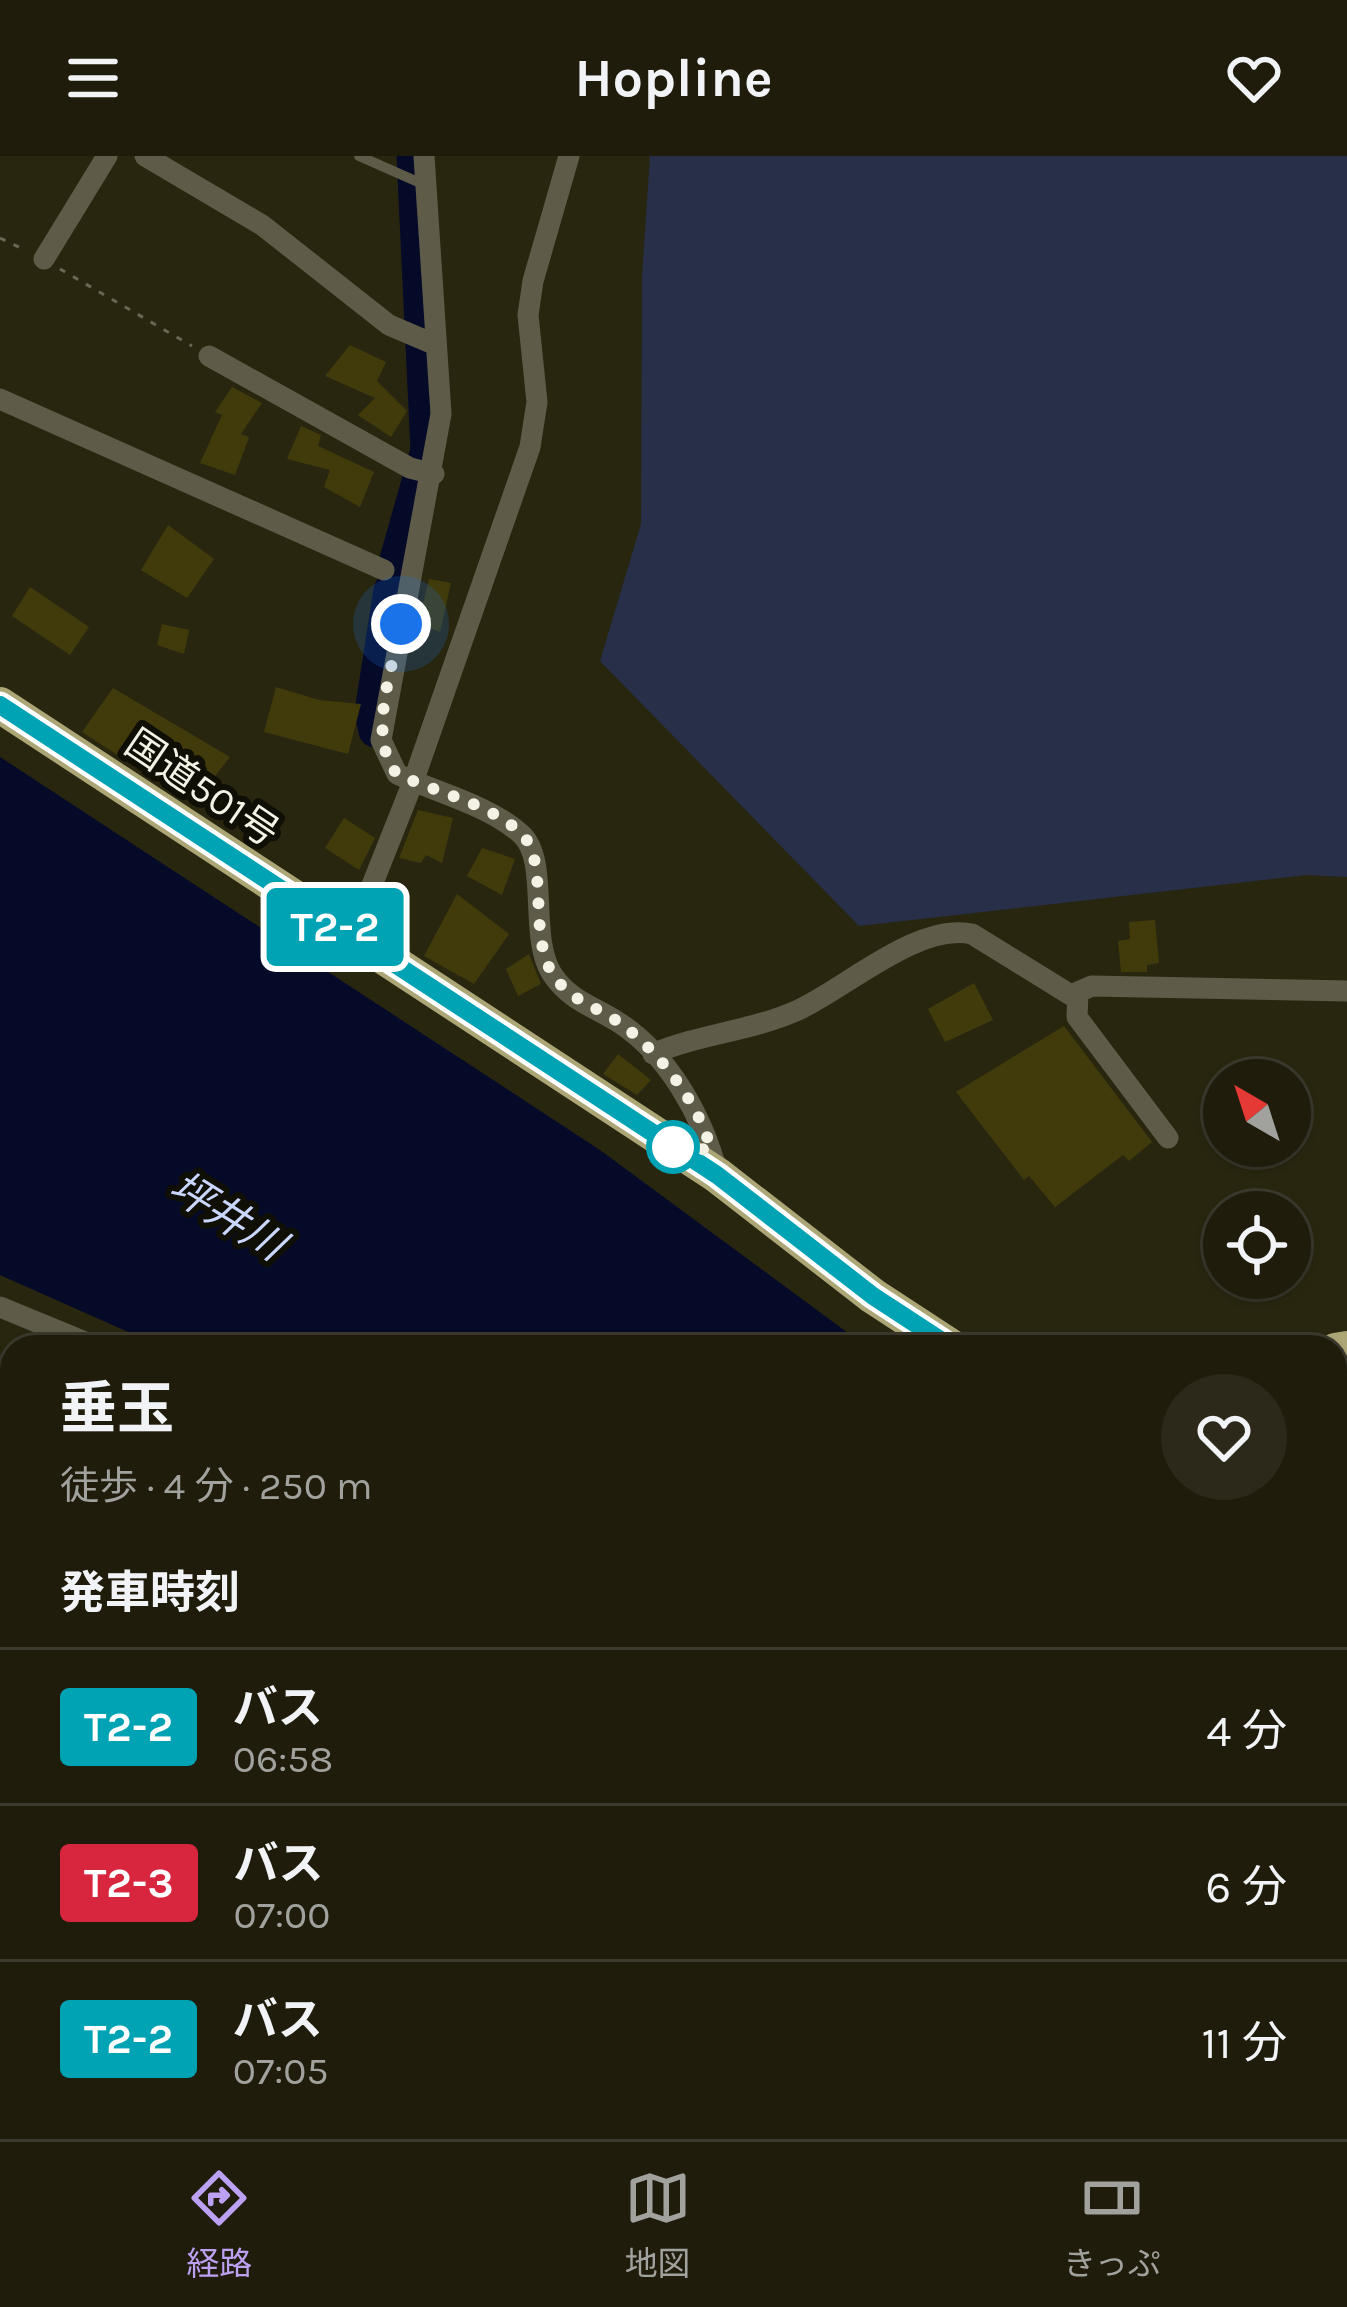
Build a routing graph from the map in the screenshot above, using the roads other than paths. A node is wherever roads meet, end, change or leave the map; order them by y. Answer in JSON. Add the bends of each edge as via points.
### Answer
{"nodes":[{"id":1,"x":107,"y":156,"type":"edge"},
{"id":2,"x":145,"y":156,"type":"edge"},
{"id":3,"x":359,"y":156,"type":"edge"},
{"id":4,"x":424,"y":156,"type":"edge"},
{"id":5,"x":569,"y":156,"type":"edge"},
{"id":6,"x":419,"y":184,"type":"junction"},
{"id":7,"x":44,"y":259,"type":"road end"},
{"id":8,"x":428,"y":343,"type":"junction"},
{"id":9,"x":209,"y":356,"type":"road end"},
{"id":10,"x":0,"y":399,"type":"edge"},
{"id":11,"x":422,"y":471,"type":"junction"},
{"id":12,"x":384,"y":570,"type":"dead end"},
{"id":13,"x":0,"y":705,"type":"edge"},
{"id":14,"x":413,"y":782,"type":"junction"},
{"id":15,"x":351,"y":938,"type":"junction"},
{"id":16,"x":1347,"y":991,"type":"edge"},
{"id":17,"x":1074,"y":997,"type":"junction"},
{"id":18,"x":653,"y":1054,"type":"junction"},
{"id":19,"x":1168,"y":1138,"type":"dead end"},
{"id":20,"x":717,"y":1175,"type":"junction"},
{"id":21,"x":0,"y":1307,"type":"edge"},
{"id":22,"x":69,"y":1335,"type":"edge"},
{"id":23,"x":933,"y":1335,"type":"edge"}],
"edges":[{"from":1,"to":7,"type":"street"},
{"from":2,"to":8,"type":"street","via":[[262,225],[389,325]]},
{"from":3,"to":6,"type":"lane"},
{"from":4,"to":6,"type":"street"},
{"from":5,"to":14,"type":"street","via":[[528,315],[537,402],[530,447]]},
{"from":6,"to":8,"type":"street"},
{"from":8,"to":11,"type":"street","via":[[441,414]]},
{"from":9,"to":11,"type":"street"},
{"from":10,"to":12,"type":"street"},
{"from":11,"to":14,"type":"street","via":[[381,740],[386,761]]},
{"from":13,"to":15,"type":"highway","name":"国道501号"},
{"from":14,"to":15,"type":"street"},
{"from":14,"to":18,"type":"street","via":[[525,837],[545,963],[574,1000],[620,1023]]},
{"from":15,"to":20,"type":"highway","name":"国道501号"},
{"from":16,"to":17,"type":"street","via":[[1092,986]]},
{"from":17,"to":18,"type":"street","via":[[954,930],[861,970],[796,1011]]},
{"from":17,"to":19,"type":"street","via":[[1077,1017]]},
{"from":18,"to":20,"type":"street","via":[[705,1125]]},
{"from":20,"to":23,"type":"highway","name":"国道501号"},
{"from":21,"to":22,"type":"street"}]}
